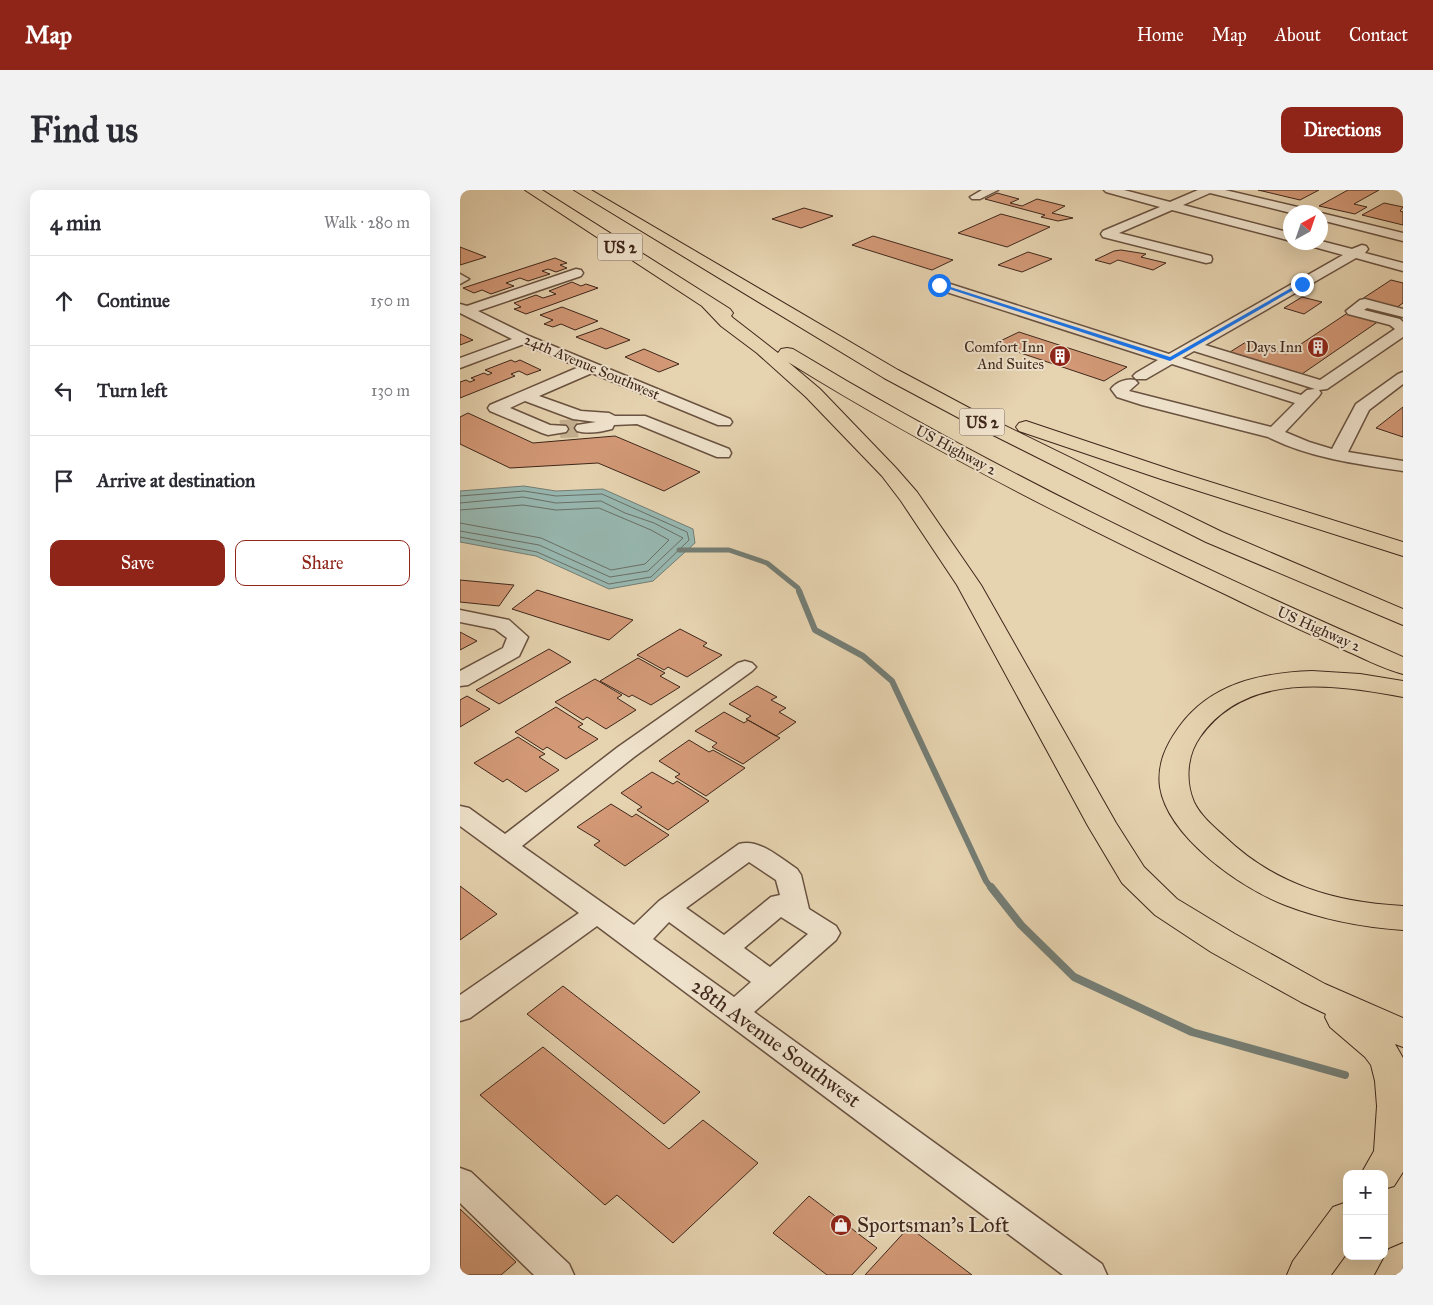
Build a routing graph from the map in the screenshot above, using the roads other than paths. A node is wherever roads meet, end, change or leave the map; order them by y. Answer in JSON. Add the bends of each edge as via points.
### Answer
{"nodes":[{"id":1,"x":580,"y":190,"type":"edge"},
{"id":2,"x":992,"y":190,"type":"edge"},
{"id":3,"x":1110,"y":190,"type":"edge"},
{"id":4,"x":1210,"y":190,"type":"edge"},
{"id":5,"x":526,"y":192,"type":"edge"},
{"id":6,"x":976,"y":197,"type":"dead end"},
{"id":7,"x":1174,"y":206,"type":"junction"},
{"id":8,"x":1283,"y":207,"type":"edge"},
{"id":9,"x":1212,"y":216,"type":"junction"},
{"id":10,"x":1328,"y":219,"type":"edge"},
{"id":11,"x":1283,"y":231,"type":"edge"},
{"id":12,"x":1283,"y":235,"type":"edge"},
{"id":13,"x":1403,"y":237,"type":"edge"},
{"id":14,"x":1328,"y":242,"type":"edge"},
{"id":15,"x":1328,"y":245,"type":"edge"},
{"id":16,"x":1358,"y":251,"type":"junction"},
{"id":17,"x":1403,"y":258,"type":"edge"},
{"id":18,"x":1206,"y":259,"type":"dead end"},
{"id":19,"x":1403,"y":267,"type":"edge"},
{"id":20,"x":576,"y":273,"type":"dead end"},
{"id":21,"x":939,"y":285,"type":"dead end"},
{"id":22,"x":708,"y":303,"type":"junction"},
{"id":23,"x":463,"y":309,"type":"edge"},
{"id":24,"x":1403,"y":313,"type":"edge"},
{"id":25,"x":1403,"y":330,"type":"edge"},
{"id":26,"x":524,"y":339,"type":"junction"},
{"id":27,"x":1192,"y":346,"type":"junction"},
{"id":28,"x":863,"y":358,"type":"junction"},
{"id":29,"x":1170,"y":359,"type":"junction"},
{"id":30,"x":460,"y":363,"type":"edge"},
{"id":31,"x":593,"y":368,"type":"junction"},
{"id":32,"x":1403,"y":377,"type":"edge"},
{"id":33,"x":1322,"y":386,"type":"junction"},
{"id":34,"x":525,"y":396,"type":"junction"},
{"id":35,"x":1304,"y":401,"type":"junction"},
{"id":36,"x":608,"y":421,"type":"junction"},
{"id":37,"x":583,"y":428,"type":"tunnel mouth"},
{"id":38,"x":560,"y":429,"type":"tunnel mouth"},
{"id":39,"x":1274,"y":433,"type":"junction"},
{"id":40,"x":692,"y":440,"type":"junction"},
{"id":41,"x":723,"y":453,"type":"dead end"},
{"id":42,"x":1338,"y":454,"type":"junction"},
{"id":43,"x":1403,"y":466,"type":"edge"},
{"id":44,"x":1403,"y":549,"type":"edge"},
{"id":45,"x":460,"y":616,"type":"edge"},
{"id":46,"x":1403,"y":618,"type":"edge"},
{"id":47,"x":1403,"y":666,"type":"edge"},
{"id":48,"x":745,"y":667,"type":"dead end"},
{"id":49,"x":460,"y":680,"type":"edge"},
{"id":50,"x":1403,"y":689,"type":"edge"},
{"id":51,"x":460,"y":814,"type":"edge"},
{"id":52,"x":505,"y":847,"type":"junction"},
{"id":53,"x":668,"y":908,"type":"junction"},
{"id":54,"x":597,"y":913,"type":"junction"},
{"id":55,"x":797,"y":915,"type":"junction"},
{"id":56,"x":1403,"y":918,"type":"edge"},
{"id":57,"x":635,"y":940,"type":"junction"},
{"id":58,"x":725,"y":949,"type":"junction"},
{"id":59,"x":770,"y":981,"type":"junction"},
{"id":60,"x":1313,"y":993,"type":"junction"},
{"id":61,"x":460,"y":1010,"type":"edge"},
{"id":62,"x":734,"y":1013,"type":"junction"},
{"id":63,"x":1403,"y":1033,"type":"edge"},
{"id":64,"x":1392,"y":1156,"type":"edge"},
{"id":65,"x":460,"y":1182,"type":"edge"},
{"id":66,"x":1343,"y":1226,"type":"edge"},
{"id":67,"x":1403,"y":1262,"type":"edge"},
{"id":68,"x":558,"y":1275,"type":"edge"},
{"id":69,"x":1090,"y":1275,"type":"edge"},
{"id":70,"x":1307,"y":1275,"type":"edge"},
{"id":71,"x":1395,"y":1275,"type":"edge"}],
"edges":[{"from":1,"to":28,"type":"highway","number":"US 2"},
{"from":2,"to":6,"type":"street"},
{"from":3,"to":7,"type":"street"},
{"from":4,"to":7,"type":"street"},
{"from":4,"to":8,"type":"street"},
{"from":5,"to":22,"type":"highway","name":"US Highway 2","number":"US 2","via":[[579,221]]},
{"from":7,"to":9,"type":"street"},
{"from":7,"to":18,"type":"street","via":[[1107,234]]},
{"from":9,"to":11,"type":"street"},
{"from":9,"to":12,"type":"street"},
{"from":10,"to":13,"type":"street"},
{"from":14,"to":16,"type":"street"},
{"from":15,"to":16,"type":"street"},
{"from":16,"to":17,"type":"street"},
{"from":16,"to":19,"type":"street"},
{"from":16,"to":27,"type":"street"},
{"from":20,"to":23,"type":"street"},
{"from":21,"to":29,"type":"street"},
{"from":22,"to":47,"type":"highway","name":"US Highway 2","number":"US 2","via":[[862,400],[945,445],[1210,580]]},
{"from":22,"to":60,"type":"highway","via":[[813,393],[883,465],[909,497],[969,585],[1102,826],[1133,875],[1166,907]]},
{"from":23,"to":26,"type":"street","name":"24th Avenue Southwest"},
{"from":24,"to":25,"type":"street","via":[[1365,303],[1353,311],[1395,322]]},
{"from":25,"to":33,"type":"street"},
{"from":26,"to":30,"type":"street"},
{"from":26,"to":31,"type":"street","name":"24th Avenue Southwest"},
{"from":27,"to":29,"type":"street"},
{"from":27,"to":33,"type":"street"},
{"from":28,"to":44,"type":"highway","via":[[958,401],[1037,431],[1168,476]]},
{"from":28,"to":46,"type":"highway","number":"US 2","via":[[966,414],[1196,528]]},
{"from":29,"to":35,"type":"street"},
{"from":29,"to":39,"type":"street","via":[[1119,389],[1123,394],[1148,402]]},
{"from":31,"to":34,"type":"street"},
{"from":31,"to":40,"type":"street","name":"24th Avenue Southwest","via":[[724,422]]},
{"from":32,"to":42,"type":"street","via":[[1362,407]]},
{"from":33,"to":35,"type":"street"},
{"from":34,"to":36,"type":"street","via":[[579,416],[609,418]]},
{"from":34,"to":38,"type":"street","via":[[496,408],[548,430]]},
{"from":35,"to":39,"type":"street","via":[[1303,406]]},
{"from":36,"to":37,"type":"street","via":[[606,426]]},
{"from":36,"to":40,"type":"street","via":[[639,419]]},
{"from":39,"to":42,"type":"street","via":[[1290,442]]},
{"from":40,"to":41,"type":"street"},
{"from":42,"to":43,"type":"street"},
{"from":45,"to":49,"type":"street","via":[[502,624],[518,637],[512,652]]},
{"from":48,"to":52,"type":"street","via":[[626,752]]},
{"from":50,"to":56,"type":"highway","via":[[1322,679],[1277,682],[1241,690],[1224,698],[1195,723],[1185,736],[1174,764],[1177,797],[1183,808],[1216,848],[1257,879],[1293,897],[1344,913]]},
{"from":51,"to":52,"type":"street","name":"28th Avenue Southwest"},
{"from":52,"to":54,"type":"street","name":"28th Avenue Southwest"},
{"from":53,"to":55,"type":"street","via":[[748,850],[788,875]]},
{"from":53,"to":57,"type":"street"},
{"from":53,"to":58,"type":"street"},
{"from":54,"to":57,"type":"street","name":"28th Avenue Southwest"},
{"from":54,"to":61,"type":"street"},
{"from":55,"to":58,"type":"street","via":[[780,904]]},
{"from":55,"to":59,"type":"street","via":[[826,933]]},
{"from":57,"to":62,"type":"street","name":"28th Avenue Southwest"},
{"from":58,"to":59,"type":"street"},
{"from":59,"to":62,"type":"street"},
{"from":60,"to":63,"type":"highway"},
{"from":60,"to":64,"type":"highway","via":[[1371,1040],[1387,1060],[1394,1084]]},
{"from":62,"to":69,"type":"street","name":"28th Avenue Southwest"},
{"from":65,"to":68,"type":"street"},
{"from":66,"to":70,"type":"highway"},
{"from":67,"to":71,"type":"highway"}]}
